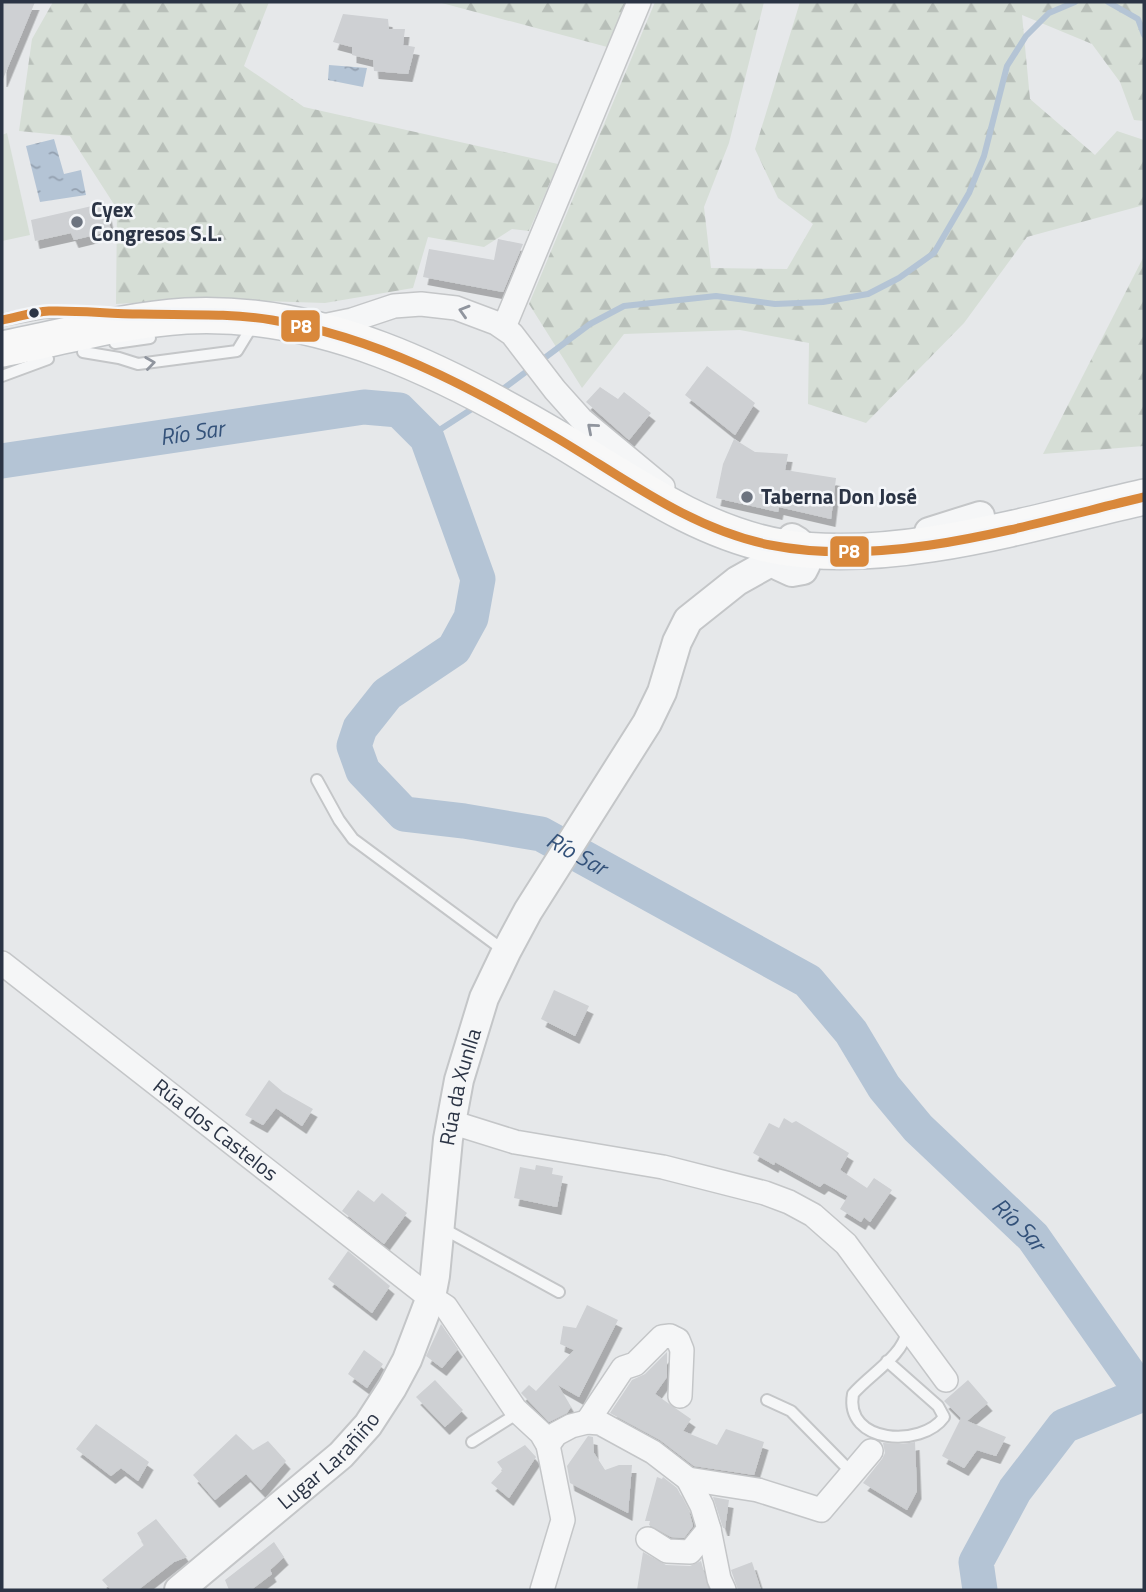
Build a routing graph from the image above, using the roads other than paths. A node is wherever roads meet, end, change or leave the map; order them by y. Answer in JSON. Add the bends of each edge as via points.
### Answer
{"nodes":[{"id":1,"x":639,"y":2,"type":"edge"},
{"id":2,"x":123,"y":314,"type":"junction"},
{"id":3,"x":203,"y":316,"type":"junction"},
{"id":4,"x":2,"y":320,"type":"edge"},
{"id":5,"x":504,"y":327,"type":"junction"},
{"id":6,"x":251,"y":328,"type":"junction"},
{"id":7,"x":311,"y":328,"type":"junction"},
{"id":8,"x":2,"y":339,"type":"edge"},
{"id":9,"x":2,"y":349,"type":"edge"},
{"id":10,"x":67,"y":352,"type":"junction"},
{"id":11,"x":2,"y":359,"type":"edge"},
{"id":12,"x":2,"y":369,"type":"edge"},
{"id":13,"x":2,"y":376,"type":"edge"},
{"id":14,"x":556,"y":437,"type":"junction"},
{"id":15,"x":1144,"y":478,"type":"edge"},
{"id":16,"x":1144,"y":496,"type":"edge"},
{"id":17,"x":693,"y":510,"type":"junction"},
{"id":18,"x":980,"y":516,"type":"junction"},
{"id":19,"x":793,"y":560,"type":"junction"},
{"id":20,"x":737,"y":581,"type":"junction"},
{"id":21,"x":713,"y":601,"type":"junction"},
{"id":22,"x":317,"y":780,"type":"dead end"},
{"id":23,"x":506,"y":952,"type":"junction"},
{"id":24,"x":2,"y":963,"type":"edge"},
{"id":25,"x":451,"y":1122,"type":"junction"},
{"id":26,"x":440,"y":1227,"type":"junction"},
{"id":27,"x":559,"y":1292,"type":"dead end"},
{"id":28,"x":431,"y":1297,"type":"junction"},
{"id":29,"x":908,"y":1329,"type":"junction"},
{"id":30,"x":887,"y":1362,"type":"junction"},
{"id":31,"x":946,"y":1380,"type":"dead end"},
{"id":32,"x":680,"y":1396,"type":"dead end"},
{"id":33,"x":767,"y":1400,"type":"dead end"},
{"id":34,"x":518,"y":1413,"type":"junction"},
{"id":35,"x":587,"y":1422,"type":"junction"},
{"id":36,"x":472,"y":1442,"type":"dead end"},
{"id":37,"x":548,"y":1444,"type":"junction"},
{"id":38,"x":871,"y":1451,"type":"dead end"},
{"id":39,"x":853,"y":1474,"type":"junction"},
{"id":40,"x":688,"y":1479,"type":"junction"},
{"id":41,"x":709,"y":1529,"type":"junction"},
{"id":42,"x":648,"y":1539,"type":"dead end"},
{"id":43,"x":179,"y":1590,"type":"edge"},
{"id":44,"x":542,"y":1590,"type":"edge"},
{"id":45,"x":724,"y":1590,"type":"edge"}],
"edges":[{"from":1,"to":5,"type":"street"},
{"from":2,"to":3,"type":"lane"},
{"from":2,"to":4,"type":"lane","via":[[50,311]]},
{"from":2,"to":8,"type":"lane"},
{"from":3,"to":7,"type":"main road","via":[[266,319]]},
{"from":3,"to":9,"type":"main road","via":[[132,322]]},
{"from":5,"to":7,"type":"street","one_way":true,"via":[[466,311],[421,304],[394,306]]},
{"from":17,"to":5,"type":"street","one_way":true,"via":[[592,429]]},
{"from":6,"to":7,"type":"main road"},
{"from":6,"to":10,"type":"main road","via":[[191,331]]},
{"from":10,"to":6,"type":"lane","one_way":true,"via":[[138,364],[237,351]]},
{"from":7,"to":14,"type":"main road","via":[[364,342],[439,374]]},
{"from":10,"to":11,"type":"lane"},
{"from":10,"to":12,"type":"main road"},
{"from":10,"to":13,"type":"lane"},
{"from":14,"to":17,"type":"main road"},
{"from":14,"to":17,"type":"main road","via":[[630,482]]},
{"from":15,"to":18,"type":"main road"},
{"from":16,"to":19,"type":"main road","via":[[968,536]]},
{"from":17,"to":18,"type":"main road","via":[[818,531],[896,530]]},
{"from":17,"to":19,"type":"main road","via":[[734,535]]},
{"from":17,"to":20,"type":"street","via":[[737,547],[742,570]]},
{"from":18,"to":19,"type":"street","via":[[896,539],[825,541]]},
{"from":19,"to":20,"type":"street","name":"Rúa da Xunlla"},
{"from":19,"to":21,"type":"street","name":"Rúa da Xunlla"},
{"from":20,"to":21,"type":"street","name":"Rúa da Xunlla"},
{"from":21,"to":23,"type":"street","name":"Rúa da Xunlla","via":[[693,614],[683,628],[654,711]]},
{"from":22,"to":23,"type":"lane","via":[[353,839]]},
{"from":23,"to":25,"type":"street","name":"Rúa da Xunlla","via":[[484,998]]},
{"from":24,"to":28,"type":"street","name":"Rúa dos Castelos"},
{"from":25,"to":26,"type":"street","name":"Rúa da Xunlla"},
{"from":25,"to":29,"type":"street","via":[[514,1142],[663,1167],[789,1202],[813,1215],[846,1244]]},
{"from":26,"to":27,"type":"lane"},
{"from":26,"to":28,"type":"street","name":"Rúa da Xunlla"},
{"from":28,"to":34,"type":"street","via":[[451,1313]]},
{"from":28,"to":43,"type":"street","name":"Lugar Larañiño","via":[[402,1370],[357,1439]]},
{"from":29,"to":30,"type":"lane","via":[[906,1341]]},
{"from":29,"to":31,"type":"street"},
{"from":30,"to":30,"type":"lane","via":[[853,1394],[857,1420],[881,1436],[918,1434],[939,1424],[944,1417],[938,1406]]},
{"from":32,"to":35,"type":"street","via":[[682,1350],[678,1340],[662,1337],[635,1364],[623,1368]]},
{"from":33,"to":39,"type":"lane","via":[[791,1411]]},
{"from":34,"to":36,"type":"lane"},
{"from":34,"to":37,"type":"street"},
{"from":35,"to":37,"type":"street","via":[[556,1434]]},
{"from":35,"to":40,"type":"street","via":[[600,1423],[653,1452]]},
{"from":37,"to":44,"type":"street","via":[[563,1520]]},
{"from":38,"to":39,"type":"street"},
{"from":39,"to":40,"type":"street","via":[[821,1510],[758,1490]]},
{"from":40,"to":41,"type":"street"},
{"from":41,"to":42,"type":"street","via":[[690,1552],[667,1551]]},
{"from":41,"to":45,"type":"street"}]}
